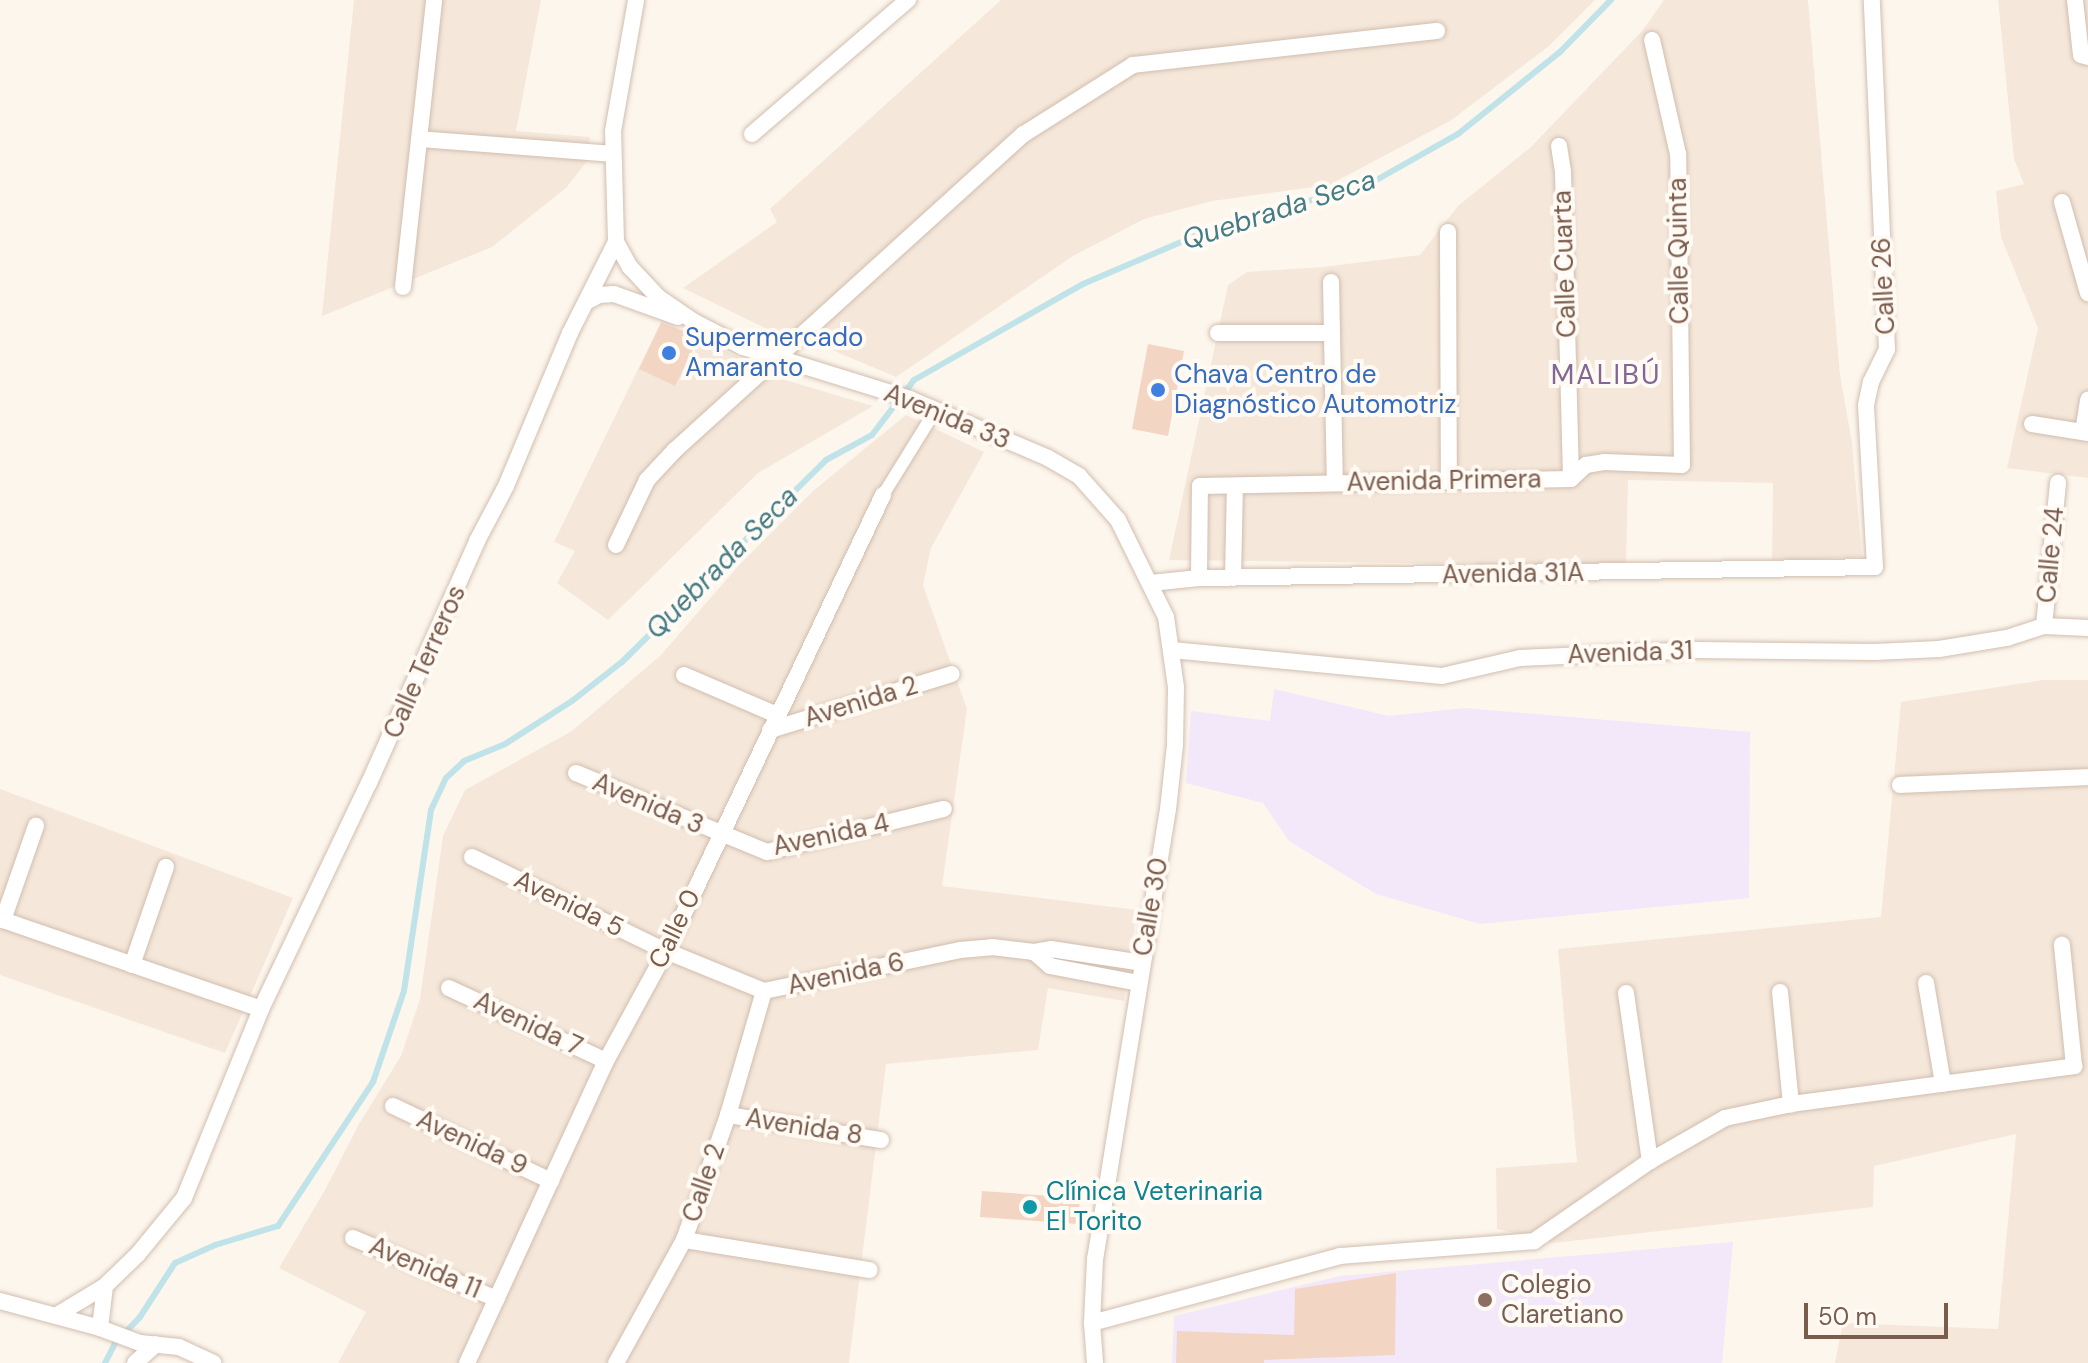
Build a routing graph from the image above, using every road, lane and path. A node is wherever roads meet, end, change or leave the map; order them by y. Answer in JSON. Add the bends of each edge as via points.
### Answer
{"nodes":[{"id":1,"x":434,"y":0,"type":"edge"},
{"id":2,"x":636,"y":0,"type":"edge"},
{"id":3,"x":908,"y":0,"type":"edge"},
{"id":4,"x":1872,"y":0,"type":"edge"},
{"id":5,"x":2075,"y":0,"type":"edge"},
{"id":6,"x":1437,"y":31,"type":"dead end"},
{"id":7,"x":1652,"y":40,"type":"dead end"},
{"id":8,"x":2085,"y":56,"type":"edge"},
{"id":9,"x":752,"y":134,"type":"dead end"},
{"id":10,"x":419,"y":139,"type":"junction"},
{"id":11,"x":1559,"y":146,"type":"dead end"},
{"id":12,"x":612,"y":154,"type":"junction"},
{"id":13,"x":2062,"y":202,"type":"dead end"},
{"id":14,"x":1448,"y":232,"type":"dead end"},
{"id":15,"x":616,"y":242,"type":"junction"},
{"id":16,"x":1331,"y":282,"type":"dead end"},
{"id":17,"x":403,"y":287,"type":"dead end"},
{"id":18,"x":2088,"y":293,"type":"edge"},
{"id":19,"x":586,"y":302,"type":"junction"},
{"id":20,"x":693,"y":321,"type":"junction"},
{"id":21,"x":1218,"y":333,"type":"dead end"},
{"id":22,"x":1331,"y":333,"type":"junction"},
{"id":23,"x":778,"y":357,"type":"junction"},
{"id":24,"x":2088,"y":399,"type":"edge"},
{"id":25,"x":935,"y":411,"type":"junction"},
{"id":26,"x":2032,"y":424,"type":"dead end"},
{"id":27,"x":2086,"y":433,"type":"edge"},
{"id":28,"x":1682,"y":465,"type":"joint"},
{"id":29,"x":1079,"y":476,"type":"joint"},
{"id":30,"x":1571,"y":479,"type":"junction"},
{"id":31,"x":1449,"y":481,"type":"junction"},
{"id":32,"x":1335,"y":483,"type":"junction"},
{"id":33,"x":2058,"y":483,"type":"dead end"},
{"id":34,"x":1235,"y":486,"type":"junction"},
{"id":35,"x":883,"y":495,"type":"joint"},
{"id":36,"x":616,"y":545,"type":"dead end"},
{"id":37,"x":1875,"y":567,"type":"joint"},
{"id":38,"x":1199,"y":578,"type":"junction"},
{"id":39,"x":1233,"y":578,"type":"junction"},
{"id":40,"x":1151,"y":583,"type":"junction"},
{"id":41,"x":2044,"y":626,"type":"junction"},
{"id":42,"x":2088,"y":628,"type":"edge"},
{"id":43,"x":1172,"y":650,"type":"junction"},
{"id":44,"x":952,"y":674,"type":"dead end"},
{"id":45,"x":684,"y":675,"type":"dead end"},
{"id":46,"x":773,"y":723,"type":"junction"},
{"id":47,"x":576,"y":773,"type":"dead end"},
{"id":48,"x":2088,"y":777,"type":"edge"},
{"id":49,"x":1900,"y":785,"type":"dead end"},
{"id":50,"x":944,"y":809,"type":"dead end"},
{"id":51,"x":36,"y":826,"type":"dead end"},
{"id":52,"x":720,"y":835,"type":"junction"},
{"id":53,"x":472,"y":857,"type":"dead end"},
{"id":54,"x":166,"y":867,"type":"dead end"},
{"id":55,"x":2,"y":920,"type":"edge"},
{"id":56,"x":2062,"y":945,"type":"dead end"},
{"id":57,"x":666,"y":951,"type":"junction"},
{"id":58,"x":1034,"y":952,"type":"junction"},
{"id":59,"x":1142,"y":963,"type":"junction"},
{"id":60,"x":132,"y":965,"type":"junction"},
{"id":61,"x":1138,"y":983,"type":"junction"},
{"id":62,"x":1926,"y":983,"type":"dead end"},
{"id":63,"x":449,"y":988,"type":"dead end"},
{"id":64,"x":764,"y":991,"type":"junction"},
{"id":65,"x":1780,"y":992,"type":"dead end"},
{"id":66,"x":1626,"y":993,"type":"dead end"},
{"id":67,"x":261,"y":1009,"type":"junction"},
{"id":68,"x":606,"y":1061,"type":"junction"},
{"id":69,"x":1943,"y":1084,"type":"junction"},
{"id":70,"x":1791,"y":1104,"type":"junction"},
{"id":71,"x":393,"y":1106,"type":"dead end"},
{"id":72,"x":728,"y":1115,"type":"junction"},
{"id":73,"x":881,"y":1140,"type":"dead end"},
{"id":74,"x":1650,"y":1161,"type":"junction"},
{"id":75,"x":551,"y":1181,"type":"junction"},
{"id":76,"x":353,"y":1238,"type":"dead end"},
{"id":77,"x":684,"y":1240,"type":"junction"},
{"id":78,"x":870,"y":1270,"type":"dead end"},
{"id":79,"x":105,"y":1286,"type":"junction"},
{"id":80,"x":497,"y":1299,"type":"junction"},
{"id":81,"x":0,"y":1301,"type":"edge"},
{"id":82,"x":57,"y":1315,"type":"junction"},
{"id":83,"x":1092,"y":1323,"type":"junction"},
{"id":84,"x":107,"y":1330,"type":"junction"},
{"id":85,"x":148,"y":1344,"type":"junction"},
{"id":86,"x":621,"y":1362,"type":"edge"},
{"id":87,"x":135,"y":1363,"type":"edge"},
{"id":88,"x":213,"y":1363,"type":"edge"},
{"id":89,"x":467,"y":1363,"type":"edge"},
{"id":90,"x":1095,"y":1363,"type":"edge"}],
"edges":[{"from":1,"to":10,"type":"street"},
{"from":2,"to":12,"type":"street","name":"Calle Terreros"},
{"from":3,"to":9,"type":"street"},
{"from":4,"to":37,"type":"street","name":"Calle 26","via":[[1887,349],[1866,405]]},
{"from":5,"to":8,"type":"street"},
{"from":6,"to":23,"type":"street","via":[[1133,65],[1024,134]]},
{"from":7,"to":28,"type":"street","name":"Calle Quinta","via":[[1678,154]]},
{"from":10,"to":12,"type":"street"},
{"from":10,"to":17,"type":"street"},
{"from":11,"to":30,"type":"street","name":"Calle Cuarta"},
{"from":12,"to":15,"type":"street","name":"Calle Terreros"},
{"from":13,"to":18,"type":"street"},
{"from":14,"to":31,"type":"street"},
{"from":15,"to":19,"type":"street","name":"Calle Terreros"},
{"from":15,"to":20,"type":"street","name":"Avenida 33","via":[[630,267],[658,297]]},
{"from":16,"to":22,"type":"street"},
{"from":19,"to":20,"type":"street","via":[[614,294]]},
{"from":19,"to":67,"type":"street","name":"Calle Terreros","via":[[445,621]]},
{"from":20,"to":23,"type":"street","name":"Avenida 33","via":[[743,347]]},
{"from":21,"to":22,"type":"street"},
{"from":22,"to":32,"type":"street"},
{"from":23,"to":25,"type":"street","name":"Avenida 33"},
{"from":23,"to":36,"type":"street","via":[[647,480]]},
{"from":24,"to":27,"type":"street"},
{"from":25,"to":29,"type":"street","name":"Avenida 33"},
{"from":25,"to":35,"type":"street"},
{"from":26,"to":27,"type":"street"},
{"from":28,"to":30,"type":"street","name":"Avenida Primera","via":[[1604,462],[1586,465]]},
{"from":29,"to":40,"type":"street","name":"Calle 30","via":[[1118,520]]},
{"from":30,"to":31,"type":"street","name":"Avenida Primera"},
{"from":31,"to":32,"type":"street","name":"Avenida Primera"},
{"from":32,"to":34,"type":"street","name":"Avenida Primera"},
{"from":33,"to":41,"type":"street","name":"Calle 24"},
{"from":34,"to":38,"type":"street","name":"Avenida Primera","via":[[1200,486]]},
{"from":34,"to":39,"type":"street"},
{"from":35,"to":46,"type":"street","name":"Calle 0"},
{"from":37,"to":39,"type":"street","name":"Avenida 31A"},
{"from":38,"to":39,"type":"street","name":"Avenida 31A"},
{"from":38,"to":40,"type":"street","name":"Avenida 31A"},
{"from":40,"to":43,"type":"street","name":"Calle 30","via":[[1166,617]]},
{"from":41,"to":42,"type":"street","name":"Avenida 31"},
{"from":41,"to":43,"type":"street","name":"Avenida 31","via":[[1939,649],[1695,650],[1520,658],[1442,676]]},
{"from":43,"to":59,"type":"street","name":"Calle 30","via":[[1175,745]]},
{"from":44,"to":46,"type":"street","name":"Avenida 2"},
{"from":45,"to":46,"type":"street"},
{"from":46,"to":52,"type":"street","name":"Calle 0"},
{"from":47,"to":52,"type":"street","name":"Avenida 3"},
{"from":48,"to":49,"type":"street"},
{"from":50,"to":52,"type":"street","name":"Avenida 4","via":[[767,852]]},
{"from":51,"to":55,"type":"street"},
{"from":52,"to":57,"type":"street","name":"Calle 0"},
{"from":53,"to":57,"type":"street","name":"Avenida 5"},
{"from":54,"to":60,"type":"street"},
{"from":55,"to":60,"type":"street"},
{"from":56,"to":69,"type":"street","via":[[2074,1066]]},
{"from":57,"to":64,"type":"street","name":"Avenida 6"},
{"from":57,"to":68,"type":"street","name":"Calle 0"},
{"from":58,"to":59,"type":"street","name":"Avenida 6","via":[[1051,949]]},
{"from":58,"to":61,"type":"street","name":"Avenida 6","via":[[1050,966]]},
{"from":58,"to":64,"type":"street","name":"Avenida 6","via":[[960,950]]},
{"from":59,"to":61,"type":"street","name":"Calle 30"},
{"from":60,"to":67,"type":"street"},
{"from":61,"to":83,"type":"street","name":"Calle 30","via":[[1095,1259]]},
{"from":62,"to":69,"type":"street"},
{"from":63,"to":68,"type":"street","name":"Avenida 7"},
{"from":64,"to":72,"type":"street","name":"Calle 2"},
{"from":65,"to":70,"type":"street"},
{"from":66,"to":74,"type":"street"},
{"from":67,"to":79,"type":"street","name":"Calle Terreros","via":[[184,1198]]},
{"from":68,"to":75,"type":"street","name":"Calle 0"},
{"from":69,"to":70,"type":"street"},
{"from":70,"to":74,"type":"street","via":[[1725,1118]]},
{"from":71,"to":75,"type":"street","name":"Avenida 9"},
{"from":72,"to":73,"type":"street","name":"Avenida 8"},
{"from":72,"to":77,"type":"street","name":"Calle 2"},
{"from":74,"to":83,"type":"street","via":[[1534,1241],[1340,1256]]},
{"from":75,"to":80,"type":"street","name":"Calle 0"},
{"from":76,"to":80,"type":"street","name":"Avenida 11"},
{"from":77,"to":78,"type":"street"},
{"from":77,"to":86,"type":"street","name":"Calle 2"},
{"from":79,"to":82,"type":"street","name":"Calle Terreros"},
{"from":79,"to":84,"type":"street"},
{"from":80,"to":89,"type":"street","name":"Calle 0"},
{"from":81,"to":82,"type":"street"},
{"from":82,"to":84,"type":"street"},
{"from":83,"to":90,"type":"street","name":"Calle 30"},
{"from":84,"to":85,"type":"street"},
{"from":85,"to":87,"type":"street"},
{"from":85,"to":88,"type":"street","via":[[179,1347]]}]}
